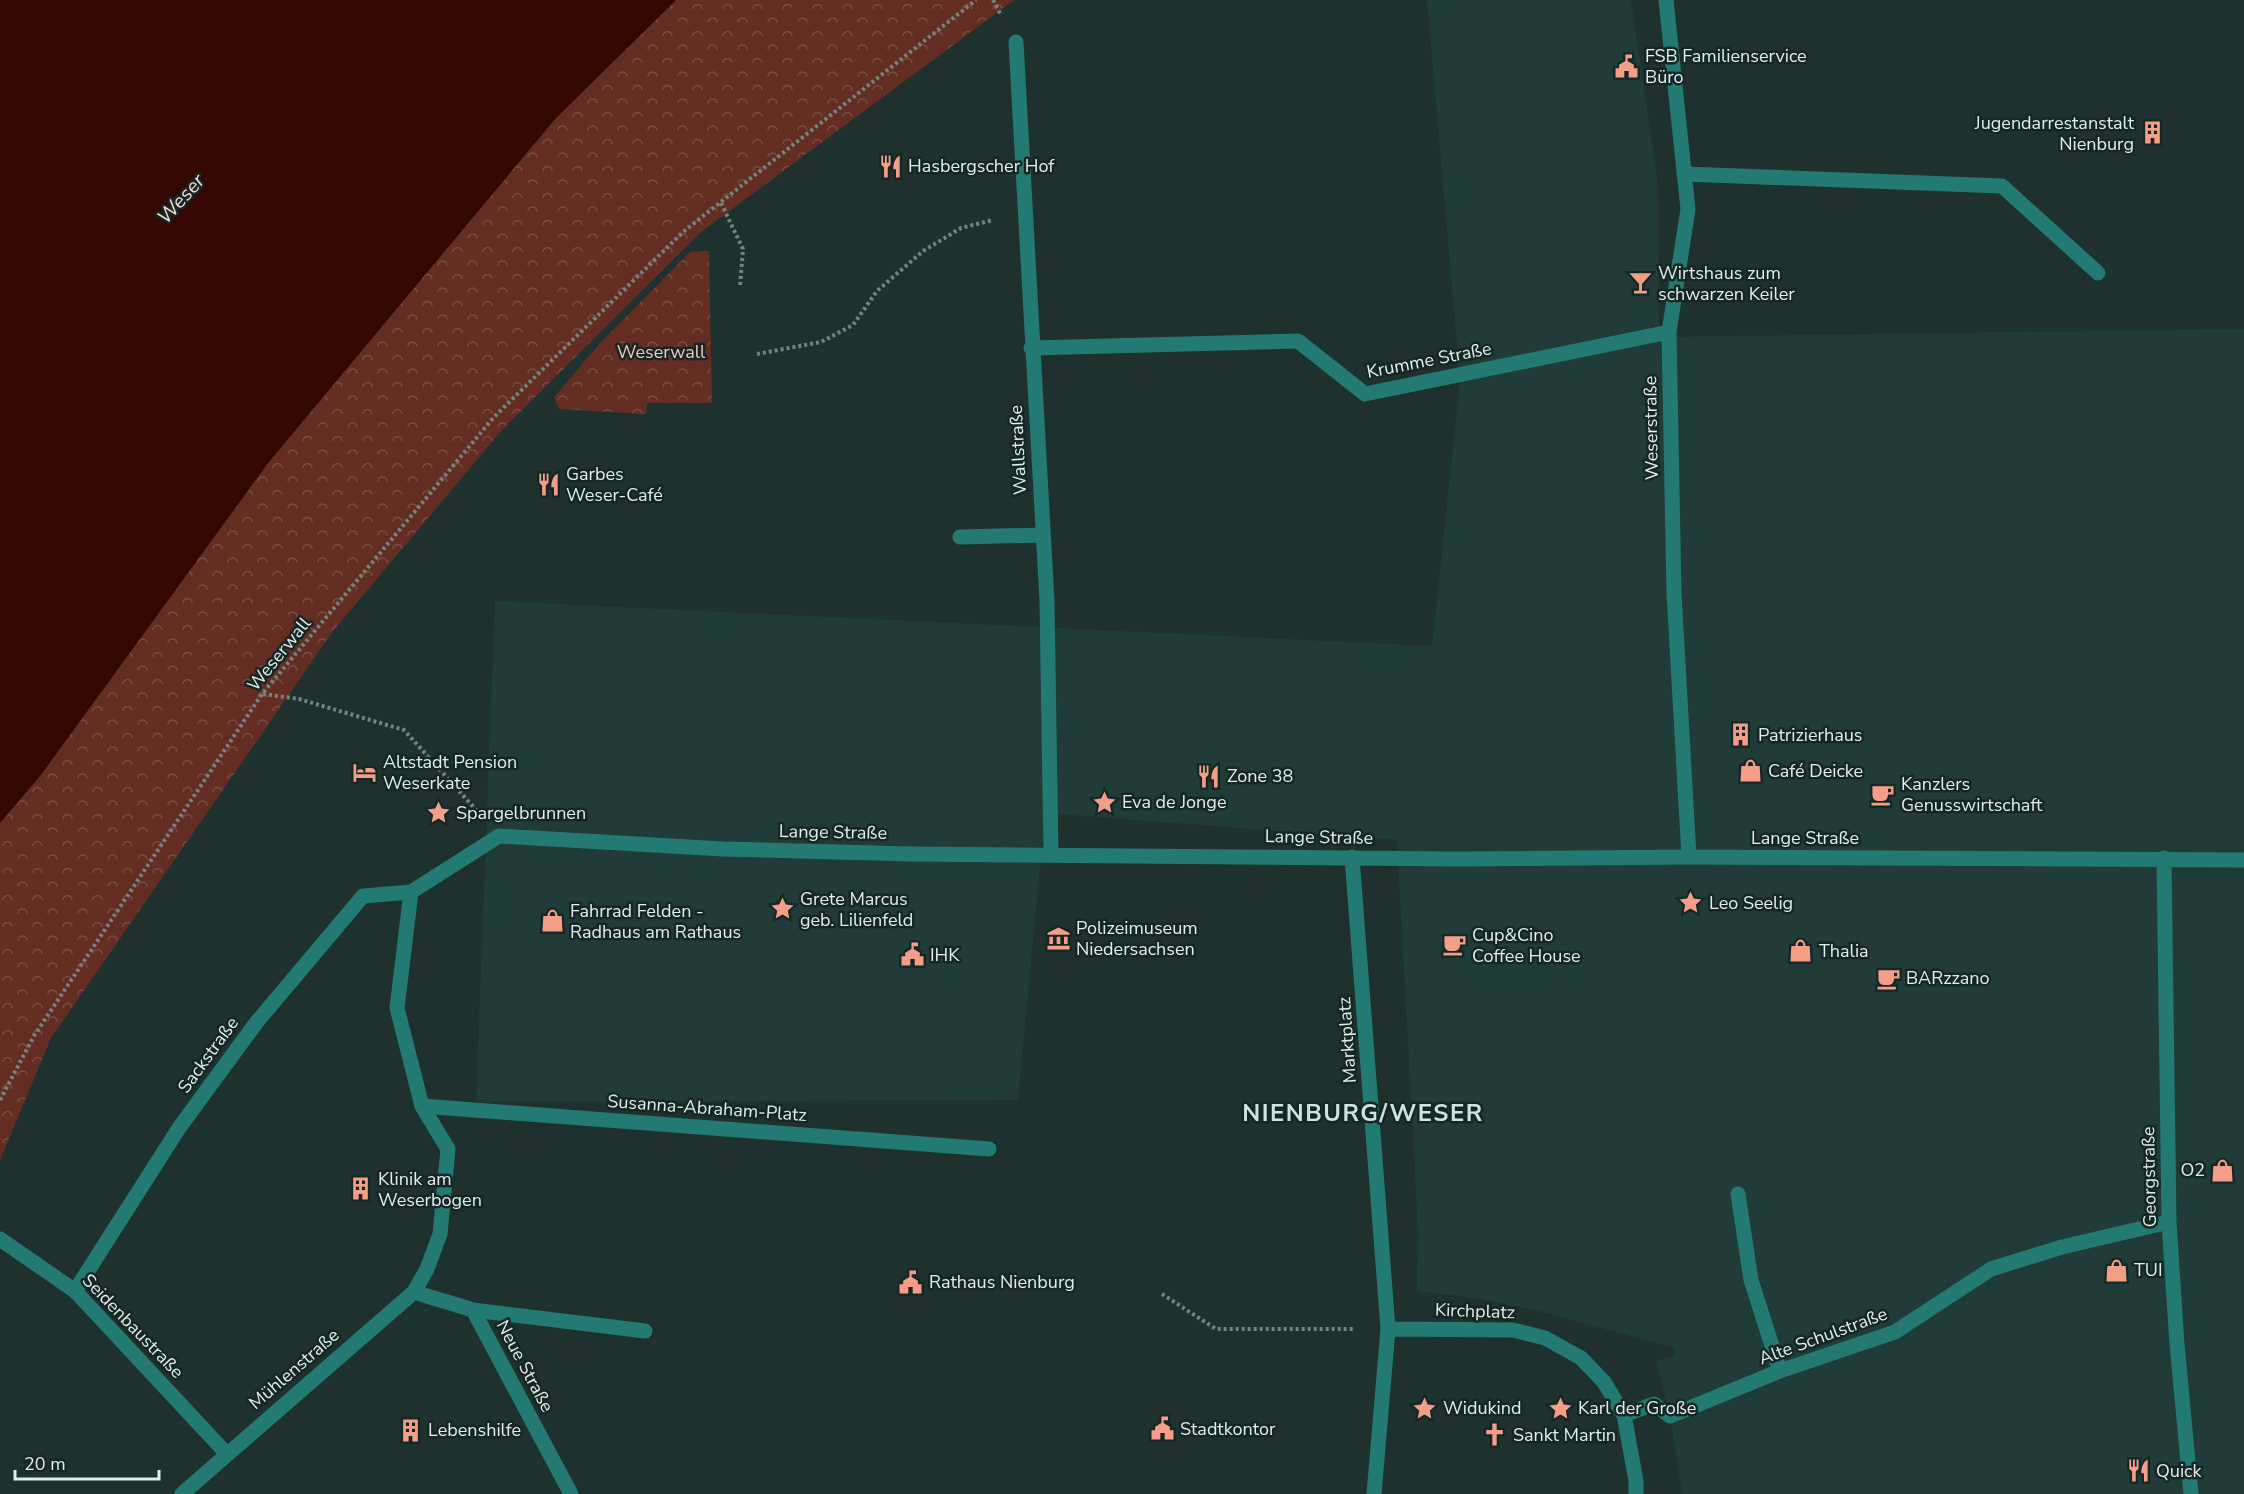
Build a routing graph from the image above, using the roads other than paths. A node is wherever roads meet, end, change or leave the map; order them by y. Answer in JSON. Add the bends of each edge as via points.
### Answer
{"nodes":[{"id":1,"x":1666,"y":0,"type":"edge"},
{"id":2,"x":1016,"y":42,"type":"dead end"},
{"id":3,"x":1684,"y":174,"type":"junction"},
{"id":4,"x":2098,"y":273,"type":"dead end"},
{"id":5,"x":1669,"y":332,"type":"junction"},
{"id":6,"x":1031,"y":348,"type":"junction"},
{"id":7,"x":1043,"y":535,"type":"junction"},
{"id":8,"x":960,"y":537,"type":"dead end"},
{"id":9,"x":1050,"y":855,"type":"junction"},
{"id":10,"x":1352,"y":857,"type":"junction"},
{"id":11,"x":1689,"y":857,"type":"junction"},
{"id":12,"x":2164,"y":858,"type":"junction"},
{"id":13,"x":2244,"y":860,"type":"edge"},
{"id":14,"x":411,"y":892,"type":"junction"},
{"id":15,"x":422,"y":1106,"type":"junction"},
{"id":16,"x":989,"y":1149,"type":"dead end"},
{"id":17,"x":1738,"y":1194,"type":"dead end"},
{"id":18,"x":2169,"y":1222,"type":"junction"},
{"id":19,"x":0,"y":1239,"type":"edge"},
{"id":20,"x":75,"y":1291,"type":"junction"},
{"id":21,"x":414,"y":1292,"type":"junction"},
{"id":22,"x":473,"y":1310,"type":"junction"},
{"id":23,"x":1388,"y":1329,"type":"junction"},
{"id":24,"x":645,"y":1331,"type":"dead end"},
{"id":25,"x":1780,"y":1371,"type":"junction"},
{"id":26,"x":1624,"y":1415,"type":"junction"},
{"id":27,"x":226,"y":1453,"type":"junction"},
{"id":28,"x":1636,"y":1487,"type":"edge"},
{"id":29,"x":182,"y":1494,"type":"edge"},
{"id":30,"x":571,"y":1494,"type":"edge"},
{"id":31,"x":1374,"y":1494,"type":"edge"},
{"id":32,"x":2191,"y":1494,"type":"edge"}],
"edges":[{"from":1,"to":3,"type":"street","name":"Weserstraße"},
{"from":2,"to":6,"type":"street","name":"Wallstraße"},
{"from":3,"to":4,"type":"street","via":[[2002,186]]},
{"from":3,"to":5,"type":"street","name":"Weserstraße","via":[[1688,209]]},
{"from":5,"to":6,"type":"street","name":"Krumme Straße","via":[[1365,394],[1298,341]]},
{"from":5,"to":11,"type":"street","name":"Weserstraße","via":[[1674,593]]},
{"from":6,"to":7,"type":"street","name":"Wallstraße"},
{"from":7,"to":8,"type":"street"},
{"from":7,"to":9,"type":"street","name":"Wallstraße"},
{"from":9,"to":10,"type":"street","name":"Lange Straße"},
{"from":9,"to":14,"type":"street","name":"Lange Straße","via":[[723,849],[499,836]]},
{"from":10,"to":11,"type":"street","name":"Lange Straße"},
{"from":10,"to":23,"type":"street","name":"Marktplatz"},
{"from":11,"to":12,"type":"street","name":"Lange Straße"},
{"from":12,"to":13,"type":"street","name":"Lange Straße"},
{"from":12,"to":18,"type":"street","name":"Georgstraße"},
{"from":14,"to":15,"type":"street","via":[[397,1008]]},
{"from":14,"to":20,"type":"street","name":"Sackstraße","via":[[363,896],[259,1019],[179,1128]]},
{"from":15,"to":16,"type":"street","name":"Susanna-Abraham-Platz"},
{"from":15,"to":21,"type":"street","name":"Mühlenstraße","via":[[448,1149],[440,1234],[428,1269]]},
{"from":17,"to":25,"type":"street","via":[[1751,1280]]},
{"from":18,"to":25,"type":"street","name":"Alte Schulstraße","via":[[1990,1269],[1895,1332]]},
{"from":18,"to":32,"type":"street","name":"Georgstraße"},
{"from":19,"to":20,"type":"street","name":"Seidenbaustraße"},
{"from":20,"to":27,"type":"street","name":"Seidenbaustraße"},
{"from":21,"to":22,"type":"street","name":"Neue Straße"},
{"from":21,"to":27,"type":"street","name":"Mühlenstraße"},
{"from":22,"to":24,"type":"street"},
{"from":22,"to":30,"type":"street","name":"Neue Straße"},
{"from":23,"to":26,"type":"street","name":"Kirchplatz","via":[[1513,1330],[1545,1338],[1581,1358],[1604,1382]]},
{"from":23,"to":31,"type":"street"},
{"from":25,"to":26,"type":"street","name":"Alte Schulstraße","via":[[1670,1416],[1654,1404]]},
{"from":26,"to":28,"type":"street","name":"Kirchplatz"},
{"from":27,"to":29,"type":"street","name":"Mühlenstraße"}]}
